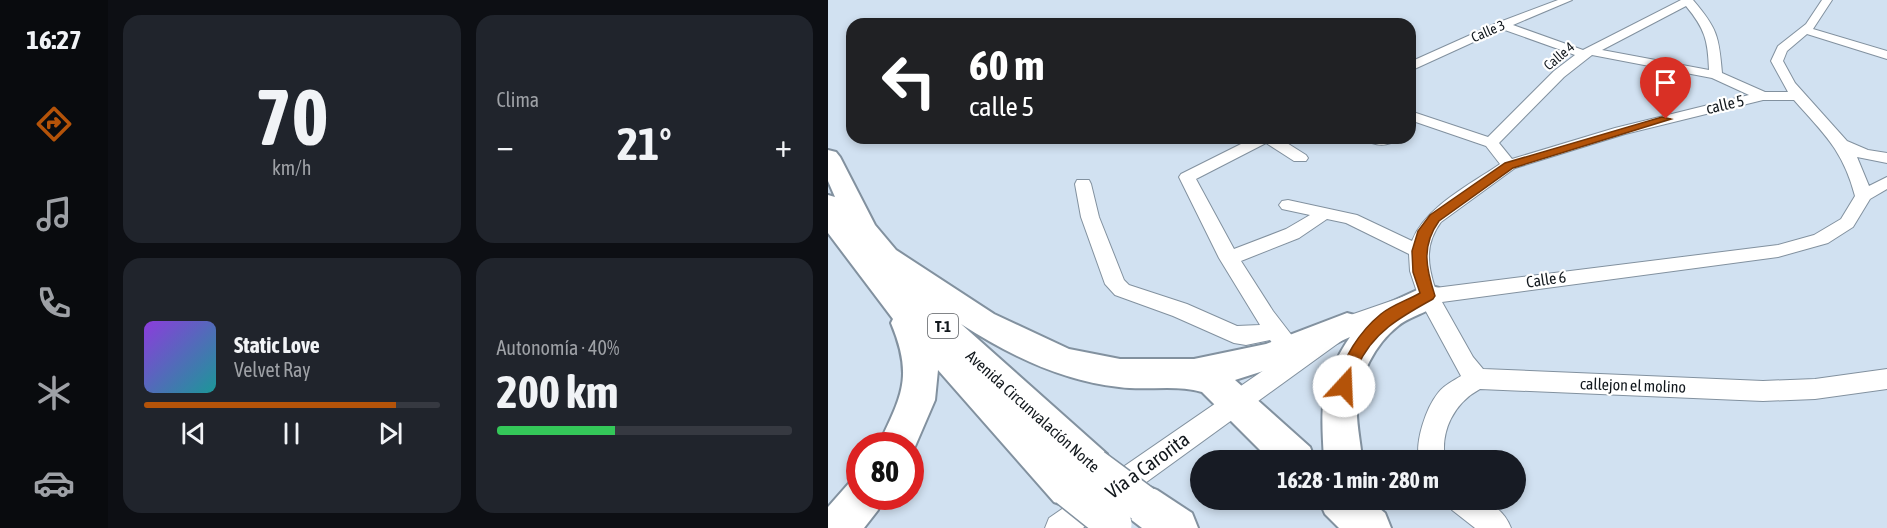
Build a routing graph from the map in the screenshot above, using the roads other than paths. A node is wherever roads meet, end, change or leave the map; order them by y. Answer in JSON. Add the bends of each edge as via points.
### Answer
{"nodes":[{"id":1,"x":1567,"y":0,"type":"edge"},
{"id":2,"x":1686,"y":0,"type":"edge"},
{"id":3,"x":1827,"y":0,"type":"edge"},
{"id":4,"x":1501,"y":25,"type":"junction"},
{"id":5,"x":1805,"y":30,"type":"junction"},
{"id":6,"x":1587,"y":52,"type":"junction"},
{"id":7,"x":1884,"y":52,"type":"edge"},
{"id":8,"x":1416,"y":64,"type":"edge"},
{"id":9,"x":1716,"y":75,"type":"junction"},
{"id":10,"x":1762,"y":96,"type":"junction"},
{"id":11,"x":1798,"y":96,"type":"junction"},
{"id":12,"x":1416,"y":122,"type":"edge"},
{"id":13,"x":1491,"y":143,"type":"junction"},
{"id":14,"x":1255,"y":144,"type":"edge"},
{"id":15,"x":1277,"y":144,"type":"edge"},
{"id":16,"x":1843,"y":145,"type":"junction"},
{"id":17,"x":828,"y":157,"type":"edge"},
{"id":18,"x":1300,"y":158,"type":"dead end"},
{"id":19,"x":1887,"y":158,"type":"edge"},
{"id":20,"x":1509,"y":165,"type":"junction"},
{"id":21,"x":1083,"y":184,"type":"dead end"},
{"id":22,"x":1886,"y":184,"type":"edge"},
{"id":23,"x":1864,"y":196,"type":"junction"},
{"id":24,"x":828,"y":202,"type":"edge"},
{"id":25,"x":1288,"y":205,"type":"dead end"},
{"id":26,"x":1324,"y":212,"type":"junction"},
{"id":27,"x":1418,"y":251,"type":"junction"},
{"id":28,"x":886,"y":256,"type":"junction"},
{"id":29,"x":1229,"y":258,"type":"junction"},
{"id":30,"x":1428,"y":296,"type":"junction"},
{"id":31,"x":896,"y":302,"type":"junction"},
{"id":32,"x":1347,"y":324,"type":"joint"},
{"id":33,"x":1287,"y":347,"type":"junction"},
{"id":34,"x":1185,"y":373,"type":"junction"},
{"id":35,"x":1477,"y":379,"type":"junction"},
{"id":36,"x":1887,"y":379,"type":"edge"},
{"id":37,"x":1236,"y":403,"type":"junction"},
{"id":38,"x":904,"y":432,"type":"edge"},
{"id":39,"x":1285,"y":450,"type":"edge"},
{"id":40,"x":1342,"y":450,"type":"edge"},
{"id":41,"x":1430,"y":450,"type":"edge"},
{"id":42,"x":1081,"y":477,"type":"junction"},
{"id":43,"x":852,"y":510,"type":"edge"},
{"id":44,"x":1474,"y":510,"type":"edge"},
{"id":45,"x":1125,"y":518,"type":"edge"},
{"id":46,"x":837,"y":528,"type":"edge"},
{"id":47,"x":1059,"y":528,"type":"edge"},
{"id":48,"x":1177,"y":528,"type":"edge"},
{"id":49,"x":1497,"y":528,"type":"edge"}],
"edges":[{"from":1,"to":4,"type":"street","name":"Calle 3"},
{"from":2,"to":6,"type":"street","name":"Calle 4"},
{"from":2,"to":9,"type":"street","via":[[1707,24],[1714,43]]},
{"from":3,"to":5,"type":"street"},
{"from":4,"to":6,"type":"street"},
{"from":4,"to":8,"type":"street","name":"Calle 3"},
{"from":5,"to":7,"type":"street"},
{"from":5,"to":11,"type":"street","via":[[1782,49],[1777,61]]},
{"from":6,"to":9,"type":"street"},
{"from":6,"to":13,"type":"street","name":"Calle 4","via":[[1559,74]]},
{"from":9,"to":10,"type":"street"},
{"from":10,"to":11,"type":"street","name":"calle 5"},
{"from":10,"to":20,"type":"street","name":"calle 5","via":[[1620,131]]},
{"from":11,"to":16,"type":"street"},
{"from":12,"to":13,"type":"street"},
{"from":13,"to":20,"type":"street"},
{"from":14,"to":29,"type":"street","via":[[1187,177]]},
{"from":15,"to":18,"type":"street"},
{"from":16,"to":19,"type":"street"},
{"from":16,"to":23,"type":"street"},
{"from":17,"to":28,"type":"highway","name":"Avenida Circunvalación Norte","number":"T-1","via":[[864,229]]},
{"from":20,"to":27,"type":"street","name":"calle 5","via":[[1435,218]]},
{"from":21,"to":33,"type":"street","via":[[1090,217],[1115,284],[1122,290],[1234,334],[1255,335]]},
{"from":22,"to":23,"type":"street","name":"Calle 6"},
{"from":23,"to":30,"type":"street","name":"Calle 6","via":[[1847,223],[1821,240],[1778,251]]},
{"from":24,"to":31,"type":"highway","name":"Avenida Circunvalación Norte","number":"T-1","via":[[840,231]]},
{"from":25,"to":26,"type":"street"},
{"from":26,"to":27,"type":"street","via":[[1360,222]]},
{"from":26,"to":29,"type":"street","via":[[1290,233]]},
{"from":27,"to":30,"type":"street"},
{"from":28,"to":34,"type":"highway","via":[[984,324],[1054,358],[1095,370],[1138,375]]},
{"from":28,"to":42,"type":"highway","name":"Avenida Circunvalación Norte","number":"T-1","via":[[951,335]]},
{"from":29,"to":33,"type":"street"},
{"from":30,"to":32,"type":"street","name":"Calle 6"},
{"from":30,"to":35,"type":"street"},
{"from":30,"to":40,"type":"highway","via":[[1387,317],[1366,339],[1349,366],[1339,405]]},
{"from":31,"to":38,"type":"highway","via":[[919,345],[923,377],[915,412]]},
{"from":31,"to":42,"type":"highway","name":"Avenida Circunvalación Norte","number":"T-1"},
{"from":32,"to":33,"type":"highway"},
{"from":33,"to":34,"type":"highway","via":[[1251,362]]},
{"from":33,"to":37,"type":"street"},
{"from":34,"to":37,"type":"highway","via":[[1213,381]]},
{"from":35,"to":36,"type":"street","name":"callejon el molino","via":[[1763,391],[1815,389]]},
{"from":35,"to":41,"type":"street","via":[[1458,388],[1441,406]]},
{"from":37,"to":39,"type":"highway"},
{"from":37,"to":47,"type":"street","name":"Vía a Carorita"},
{"from":42,"to":45,"type":"highway","name":"Avenida Circunvalación Norte","number":"T-1","bridge":true},
{"from":43,"to":46,"type":"highway"},
{"from":44,"to":49,"type":"street"},
{"from":45,"to":48,"type":"highway","name":"Avenida Circunvalación Norte","number":"T-1"}]}
